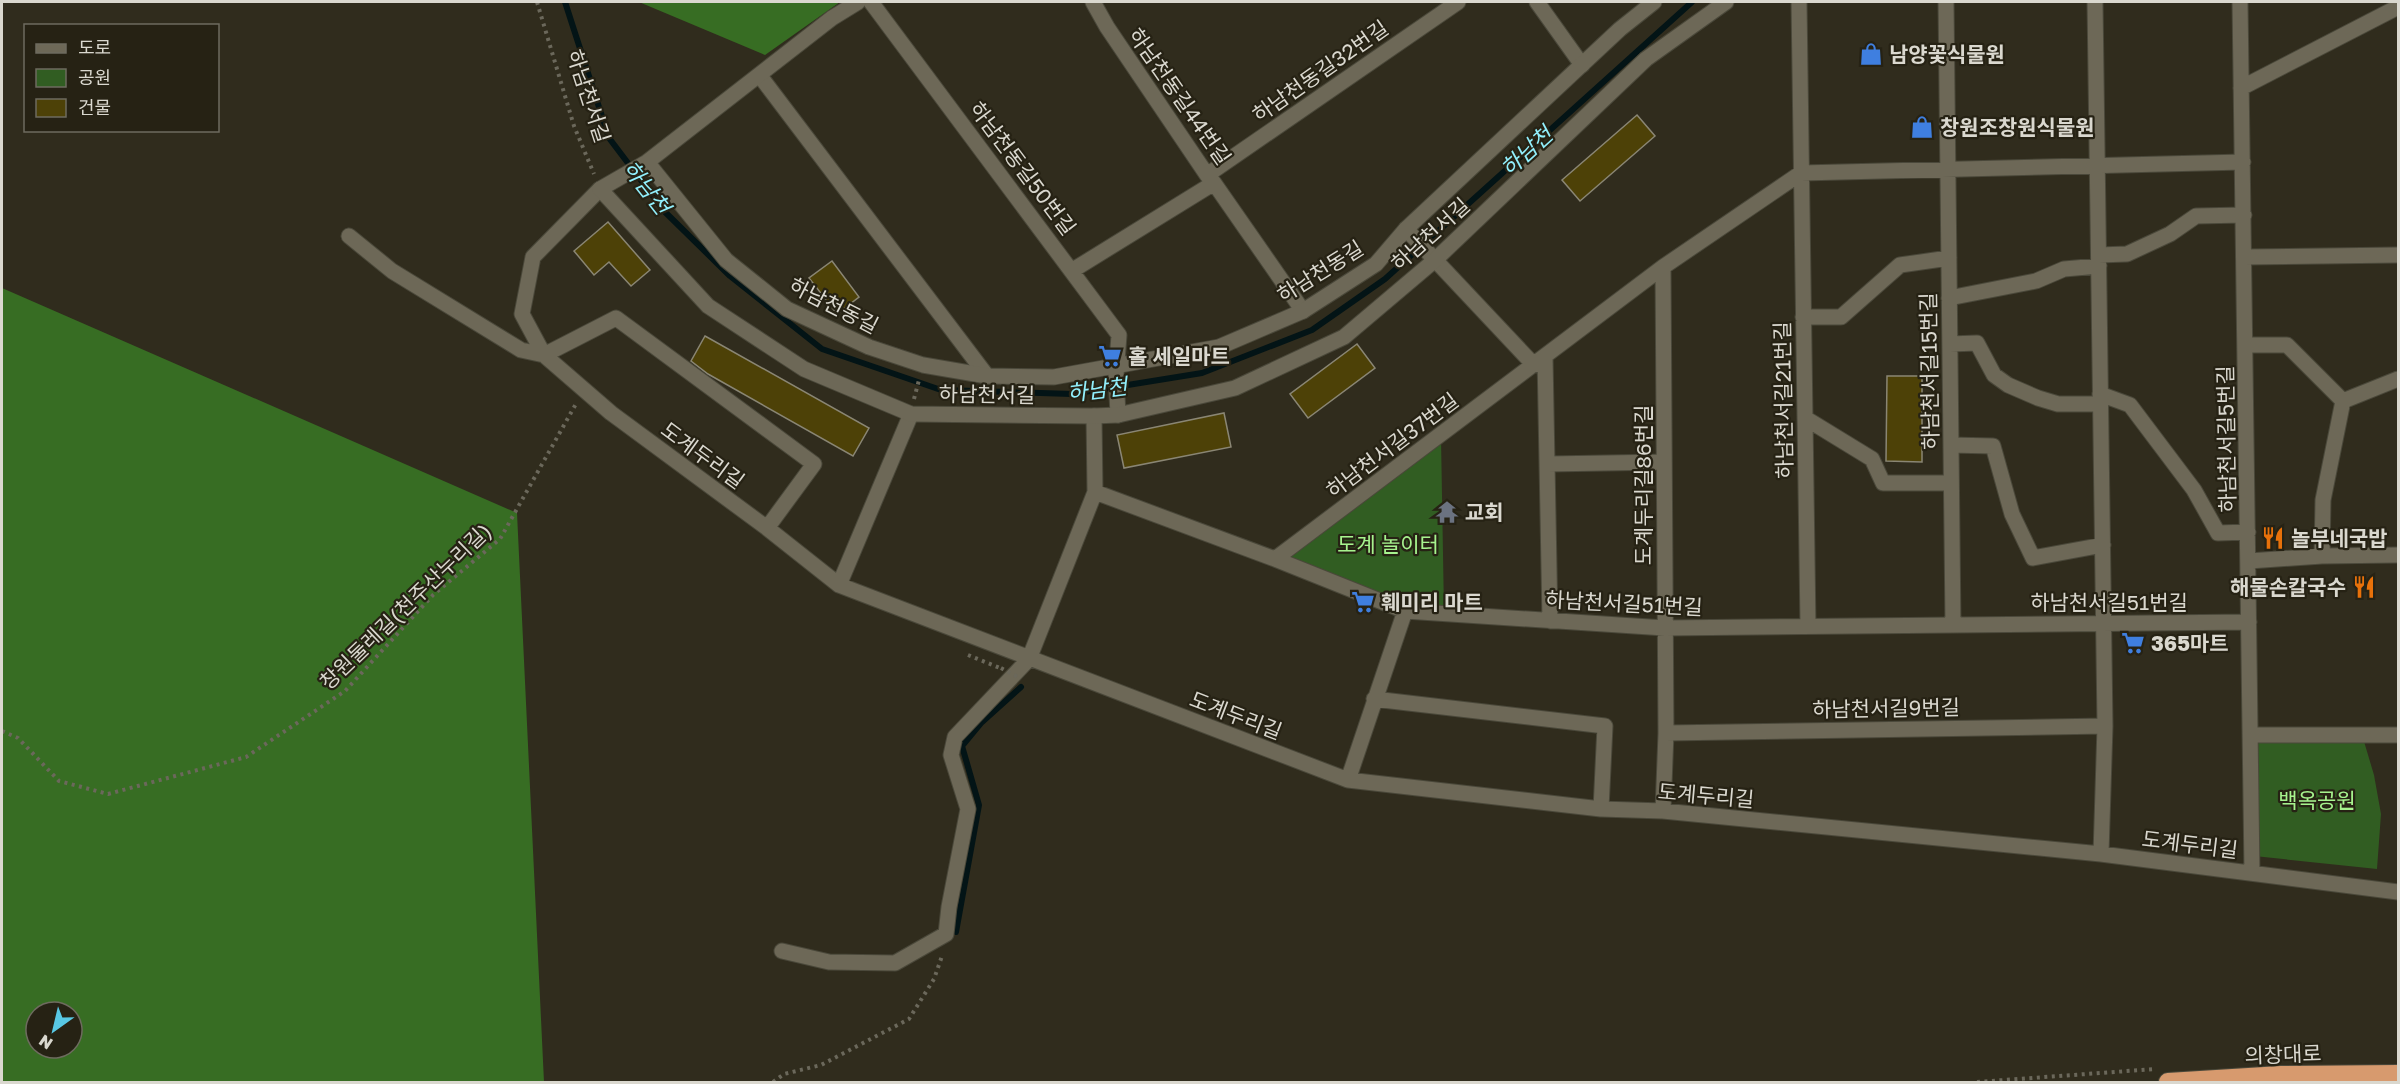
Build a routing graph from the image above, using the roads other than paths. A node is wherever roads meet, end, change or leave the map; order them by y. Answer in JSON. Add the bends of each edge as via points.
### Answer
{"nodes":[{"id":1,"x":858,"y":2,"type":"edge"},
{"id":2,"x":871,"y":2,"type":"edge"},
{"id":3,"x":1094,"y":2,"type":"edge"},
{"id":4,"x":1458,"y":2,"type":"edge"},
{"id":5,"x":1537,"y":2,"type":"edge"},
{"id":6,"x":1654,"y":2,"type":"edge"},
{"id":7,"x":1726,"y":2,"type":"edge"},
{"id":8,"x":1798,"y":2,"type":"edge"},
{"id":9,"x":1946,"y":2,"type":"edge"},
{"id":10,"x":2095,"y":2,"type":"edge"},
{"id":11,"x":2240,"y":2,"type":"edge"},
{"id":12,"x":2398,"y":7,"type":"edge"},
{"id":13,"x":1582,"y":65,"type":"junction"},
{"id":14,"x":760,"y":76,"type":"junction"},
{"id":15,"x":2241,"y":88,"type":"junction"},
{"id":16,"x":2243,"y":162,"type":"junction"},
{"id":17,"x":645,"y":163,"type":"junction"},
{"id":18,"x":2097,"y":165,"type":"junction"},
{"id":19,"x":1948,"y":169,"type":"junction"},
{"id":20,"x":1801,"y":173,"type":"junction"},
{"id":21,"x":1210,"y":179,"type":"junction"},
{"id":22,"x":600,"y":189,"type":"junction"},
{"id":23,"x":2244,"y":215,"type":"junction"},
{"id":24,"x":1409,"y":232,"type":"junction"},
{"id":25,"x":349,"y":236,"type":"dead end"},
{"id":26,"x":2398,"y":255,"type":"edge"},
{"id":27,"x":1433,"y":256,"type":"junction"},
{"id":28,"x":2244,"y":257,"type":"junction"},
{"id":29,"x":1949,"y":258,"type":"junction"},
{"id":30,"x":2098,"y":260,"type":"junction"},
{"id":31,"x":1663,"y":267,"type":"junction"},
{"id":32,"x":1073,"y":270,"type":"junction"},
{"id":33,"x":1949,"y":298,"type":"junction"},
{"id":34,"x":1303,"y":311,"type":"junction"},
{"id":35,"x":1803,"y":317,"type":"junction"},
{"id":36,"x":1950,"y":344,"type":"junction"},
{"id":37,"x":2245,"y":345,"type":"junction"},
{"id":38,"x":544,"y":355,"type":"junction"},
{"id":39,"x":1539,"y":361,"type":"junction"},
{"id":40,"x":1116,"y":371,"type":"junction"},
{"id":41,"x":987,"y":375,"type":"junction"},
{"id":42,"x":2398,"y":379,"type":"edge"},
{"id":43,"x":2101,"y":399,"type":"junction"},
{"id":44,"x":2343,"y":402,"type":"junction"},
{"id":45,"x":912,"y":408,"type":"junction"},
{"id":46,"x":1118,"y":408,"type":"junction"},
{"id":47,"x":1094,"y":416,"type":"junction"},
{"id":48,"x":1805,"y":418,"type":"junction"},
{"id":49,"x":1951,"y":445,"type":"junction"},
{"id":50,"x":1664,"y":462,"type":"junction"},
{"id":51,"x":1548,"y":464,"type":"junction"},
{"id":52,"x":1951,"y":483,"type":"junction"},
{"id":53,"x":1095,"y":492,"type":"junction"},
{"id":54,"x":767,"y":528,"type":"junction"},
{"id":55,"x":2248,"y":532,"type":"junction"},
{"id":56,"x":2103,"y":545,"type":"junction"},
{"id":57,"x":2322,"y":555,"type":"junction"},
{"id":58,"x":2398,"y":555,"type":"edge"},
{"id":59,"x":1275,"y":559,"type":"junction"},
{"id":60,"x":2248,"y":561,"type":"junction"},
{"id":61,"x":839,"y":585,"type":"junction"},
{"id":62,"x":1405,"y":611,"type":"junction"},
{"id":63,"x":1550,"y":621,"type":"junction"},
{"id":64,"x":2250,"y":622,"type":"junction"},
{"id":65,"x":2104,"y":623,"type":"junction"},
{"id":66,"x":1953,"y":625,"type":"junction"},
{"id":67,"x":1808,"y":626,"type":"junction"},
{"id":68,"x":1665,"y":628,"type":"junction"},
{"id":69,"x":1029,"y":658,"type":"junction"},
{"id":70,"x":1374,"y":699,"type":"junction"},
{"id":71,"x":2105,"y":726,"type":"junction"},
{"id":72,"x":1666,"y":733,"type":"junction"},
{"id":73,"x":2251,"y":735,"type":"junction"},
{"id":74,"x":2398,"y":735,"type":"edge"},
{"id":75,"x":1348,"y":780,"type":"junction"},
{"id":76,"x":1601,"y":809,"type":"junction"},
{"id":77,"x":1663,"y":811,"type":"junction"},
{"id":78,"x":2100,"y":854,"type":"junction"},
{"id":79,"x":2252,"y":873,"type":"junction"},
{"id":80,"x":2398,"y":892,"type":"edge"},
{"id":81,"x":782,"y":951,"type":"dead end"},
{"id":82,"x":2398,"y":1074,"type":"edge"},
{"id":83,"x":2168,"y":1083,"type":"edge"}],
"edges":[{"from":1,"to":14,"type":"street"},
{"from":2,"to":32,"type":"street","name":"하남천동길50번길"},
{"from":3,"to":21,"type":"street","name":"하남천동길44번길"},
{"from":4,"to":21,"type":"street","name":"하남천동길32번길"},
{"from":5,"to":13,"type":"street"},
{"from":6,"to":13,"type":"street","name":"하남천동길"},
{"from":7,"to":27,"type":"street","name":"하남천서길","via":[[1646,59]]},
{"from":8,"to":20,"type":"street","name":"하남천서길21번길"},
{"from":9,"to":19,"type":"street","name":"하남천서길15번길"},
{"from":10,"to":18,"type":"street"},
{"from":11,"to":15,"type":"street","name":"하남천서길5번길"},
{"from":12,"to":15,"type":"street"},
{"from":13,"to":24,"type":"street","name":"하남천동길"},
{"from":14,"to":17,"type":"street"},
{"from":14,"to":41,"type":"street"},
{"from":15,"to":16,"type":"street","name":"하남천서길5번길"},
{"from":16,"to":18,"type":"street"},
{"from":16,"to":23,"type":"street","name":"하남천서길5번길"},
{"from":17,"to":22,"type":"street"},
{"from":17,"to":41,"type":"street","name":"하남천동길","via":[[726,260],[787,309],[880,351],[923,365]]},
{"from":18,"to":19,"type":"street"},
{"from":18,"to":30,"type":"street"},
{"from":19,"to":20,"type":"street"},
{"from":19,"to":29,"type":"street","name":"하남천서길15번길"},
{"from":20,"to":31,"type":"street"},
{"from":20,"to":35,"type":"street","name":"하남천서길21번길"},
{"from":21,"to":32,"type":"street","name":"하남천동길44번길"},
{"from":21,"to":34,"type":"street","name":"하남천동길44번길"},
{"from":22,"to":38,"type":"street","name":"도계두리길","via":[[533,256],[522,314]]},
{"from":22,"to":45,"type":"street","name":"하남천서길","via":[[708,306],[804,369]]},
{"from":23,"to":28,"type":"street","name":"하남천서길5번길"},
{"from":23,"to":30,"type":"street","via":[[2196,216],[2170,234],[2127,254]]},
{"from":24,"to":27,"type":"street"},
{"from":24,"to":34,"type":"street","name":"하남천동길","via":[[1376,264]]},
{"from":25,"to":38,"type":"street","name":"도계두리길","via":[[392,271],[501,338],[521,350]]},
{"from":26,"to":28,"type":"street"},
{"from":27,"to":39,"type":"street"},
{"from":27,"to":46,"type":"street","name":"하남천서길","via":[[1344,337],[1235,388]]},
{"from":28,"to":37,"type":"street","name":"하남천서길5번길"},
{"from":29,"to":33,"type":"street","name":"하남천서길15번길"},
{"from":29,"to":35,"type":"street","name":"하남천서길15번길","via":[[1900,265],[1841,316]]},
{"from":30,"to":33,"type":"street","via":[[2036,281]]},
{"from":30,"to":43,"type":"street"},
{"from":31,"to":39,"type":"street"},
{"from":31,"to":50,"type":"street","name":"도계두리길86번길"},
{"from":32,"to":40,"type":"street","name":"하남천동길50번길","via":[[1119,335]]},
{"from":33,"to":36,"type":"street","name":"하남천서길15번길"},
{"from":34,"to":40,"type":"street","name":"하남천동길","via":[[1219,347]]},
{"from":35,"to":48,"type":"street","name":"하남천서길21번길"},
{"from":36,"to":43,"type":"street","via":[[1977,343],[1994,375],[2038,398],[2058,404]]},
{"from":36,"to":49,"type":"street","name":"하남천서길15번길"},
{"from":37,"to":44,"type":"street","name":"하남천서길5번길","via":[[2288,345]]},
{"from":37,"to":55,"type":"street","name":"하남천서길5번길"},
{"from":38,"to":54,"type":"street","name":"도계두리길","via":[[611,413]]},
{"from":38,"to":54,"type":"street","via":[[616,318],[814,464]]},
{"from":39,"to":51,"type":"street"},
{"from":39,"to":59,"type":"street","name":"하남천서길37번길"},
{"from":40,"to":41,"type":"street","name":"하남천동길","via":[[1054,377]]},
{"from":40,"to":46,"type":"street","name":"하남천동길50번길"},
{"from":42,"to":44,"type":"street"},
{"from":43,"to":55,"type":"street","name":"하남천서길5번길","via":[[2130,405],[2194,490],[2218,533]]},
{"from":43,"to":56,"type":"street"},
{"from":44,"to":57,"type":"street","via":[[2323,500]]},
{"from":45,"to":47,"type":"street","name":"하남천서길"},
{"from":45,"to":61,"type":"street"},
{"from":46,"to":47,"type":"street","name":"하남천서길"},
{"from":47,"to":53,"type":"street"},
{"from":48,"to":52,"type":"street","via":[[1872,459],[1883,483]]},
{"from":48,"to":67,"type":"street","name":"하남천서길21번길"},
{"from":49,"to":52,"type":"street","name":"하남천서길15번길"},
{"from":49,"to":56,"type":"street","via":[[1993,446],[2012,514],[2032,558]]},
{"from":50,"to":51,"type":"street"},
{"from":50,"to":68,"type":"street","name":"도계두리길86번길"},
{"from":51,"to":63,"type":"street"},
{"from":52,"to":66,"type":"street","name":"하남천서길15번길"},
{"from":53,"to":59,"type":"street","name":"하남천서길51번길"},
{"from":53,"to":69,"type":"street"},
{"from":54,"to":61,"type":"street","name":"도계두리길"},
{"from":55,"to":60,"type":"street","name":"하남천서길5번길"},
{"from":56,"to":65,"type":"street"},
{"from":57,"to":58,"type":"street"},
{"from":57,"to":60,"type":"street"},
{"from":59,"to":62,"type":"street","name":"하남천서길51번길"},
{"from":60,"to":64,"type":"street","name":"하남천서길5번길"},
{"from":61,"to":69,"type":"street","name":"도계두리길"},
{"from":62,"to":63,"type":"street","name":"하남천서길51번길"},
{"from":62,"to":70,"type":"street"},
{"from":63,"to":68,"type":"street","name":"하남천서길51번길"},
{"from":64,"to":65,"type":"street","name":"하남천서길51번길"},
{"from":64,"to":73,"type":"street","name":"하남천서길5번길"},
{"from":65,"to":66,"type":"street","name":"하남천서길51번길"},
{"from":65,"to":71,"type":"street"},
{"from":66,"to":67,"type":"street","name":"하남천서길51번길"},
{"from":67,"to":68,"type":"street","name":"하남천서길51번길"},
{"from":68,"to":72,"type":"street","name":"도계두리길86번길"},
{"from":69,"to":75,"type":"street","name":"도계두리길"},
{"from":69,"to":81,"type":"street","via":[[955,737],[951,755],[968,809],[946,934],[895,963],[829,962]]},
{"from":70,"to":75,"type":"street"},
{"from":70,"to":76,"type":"street","via":[[1605,726]]},
{"from":71,"to":72,"type":"street","name":"하남천서길9번길"},
{"from":71,"to":78,"type":"street"},
{"from":72,"to":77,"type":"street","name":"도계두리길86번길"},
{"from":73,"to":74,"type":"street"},
{"from":73,"to":79,"type":"street","name":"하남천서길5번길"},
{"from":75,"to":76,"type":"street","name":"도계두리길"},
{"from":76,"to":77,"type":"street","name":"도계두리길"},
{"from":77,"to":78,"type":"street","name":"도계두리길"},
{"from":78,"to":79,"type":"street","name":"도계두리길"},
{"from":79,"to":80,"type":"street","name":"도계두리길"},
{"from":82,"to":83,"type":"highway","name":"의창대로","via":[[2282,1075]]}]}
